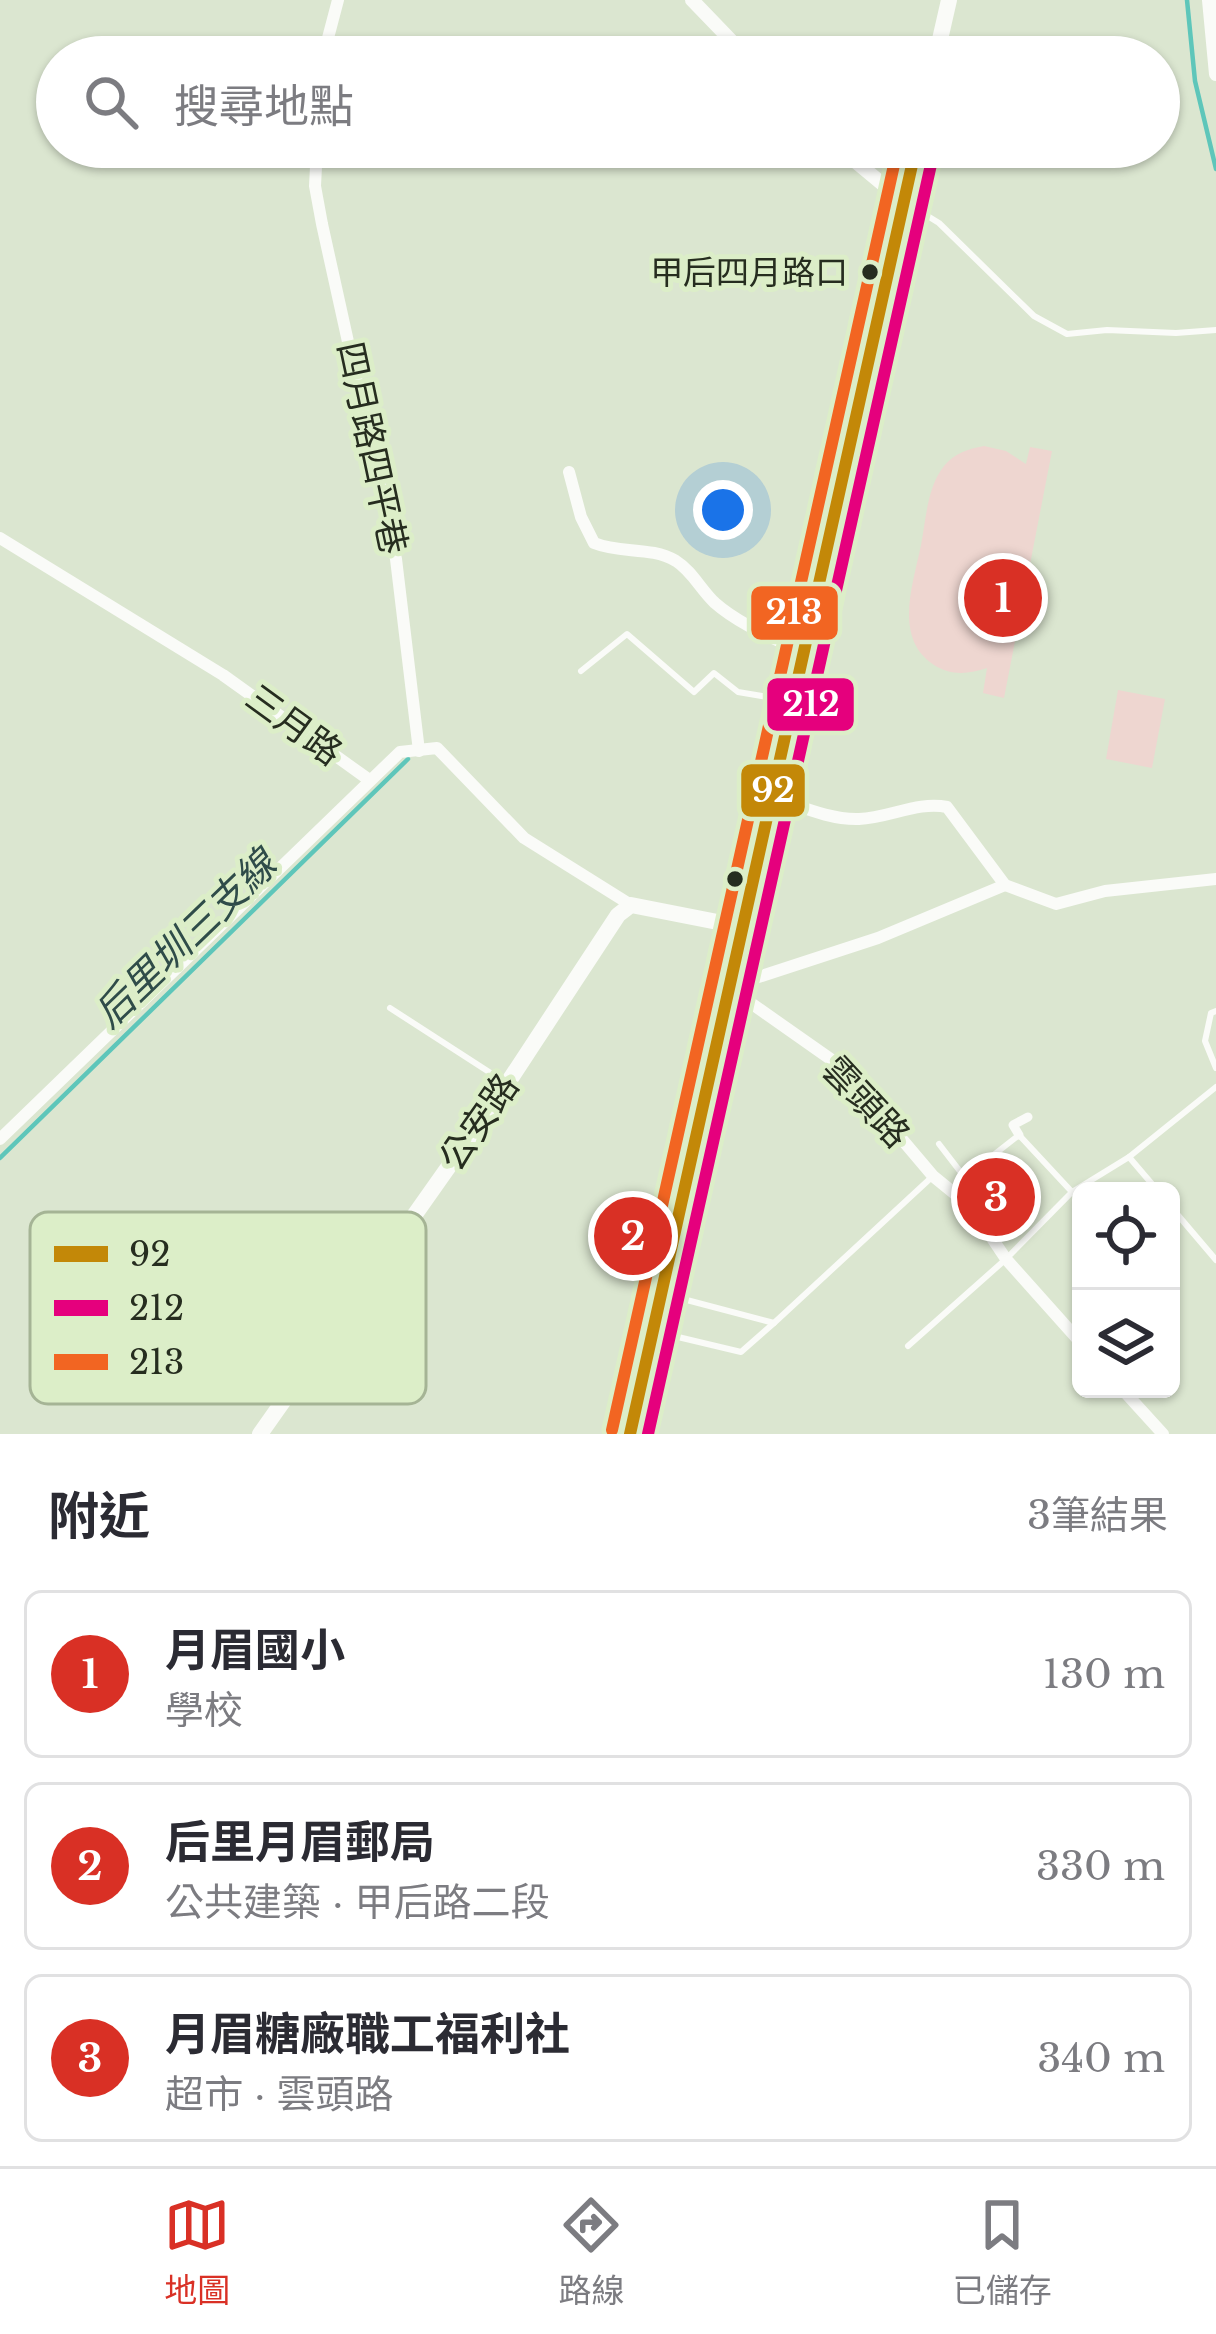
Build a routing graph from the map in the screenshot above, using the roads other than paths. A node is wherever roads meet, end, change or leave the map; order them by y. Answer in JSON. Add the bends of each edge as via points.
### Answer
{"nodes":[{"id":1,"x":338,"y":0,"type":"edge"},
{"id":2,"x":692,"y":0,"type":"edge"},
{"id":3,"x":949,"y":0,"type":"edge"},
{"id":4,"x":1209,"y":0,"type":"edge"},
{"id":5,"x":329,"y":36,"type":"edge"},
{"id":6,"x":727,"y":36,"type":"edge"},
{"id":7,"x":941,"y":36,"type":"edge"},
{"id":8,"x":1216,"y":74,"type":"edge"},
{"id":9,"x":316,"y":168,"type":"edge"},
{"id":10,"x":863,"y":168,"type":"edge"},
{"id":11,"x":911,"y":168,"type":"edge"},
{"id":12,"x":903,"y":201,"type":"junction"},
{"id":13,"x":1216,"y":330,"type":"edge"},
{"id":14,"x":569,"y":472,"type":"dead end"},
{"id":15,"x":0,"y":538,"type":"edge"},
{"id":16,"x":806,"y":653,"type":"junction"},
{"id":17,"x":581,"y":670,"type":"dead end"},
{"id":18,"x":795,"y":702,"type":"junction"},
{"id":19,"x":419,"y":751,"type":"junction"},
{"id":20,"x":368,"y":779,"type":"junction"},
{"id":21,"x":772,"y":797,"type":"junction"},
{"id":22,"x":1216,"y":879,"type":"edge"},
{"id":23,"x":1005,"y":885,"type":"junction"},
{"id":24,"x":631,"y":905,"type":"junction"},
{"id":25,"x":743,"y":926,"type":"junction"},
{"id":26,"x":728,"y":987,"type":"junction"},
{"id":27,"x":390,"y":1009,"type":"dead end"},
{"id":28,"x":1216,"y":1011,"type":"edge"},
{"id":29,"x":1216,"y":1068,"type":"edge"},
{"id":30,"x":507,"y":1084,"type":"junction"},
{"id":31,"x":1216,"y":1087,"type":"edge"},
{"id":32,"x":1028,"y":1117,"type":"dead end"},
{"id":33,"x":1019,"y":1135,"type":"junction"},
{"id":34,"x":0,"y":1139,"type":"edge"},
{"id":35,"x":938,"y":1144,"type":"dead end"},
{"id":36,"x":1129,"y":1156,"type":"junction"},
{"id":37,"x":933,"y":1176,"type":"junction"},
{"id":38,"x":1088,"y":1182,"type":"edge"},
{"id":39,"x":1151,"y":1182,"type":"edge"},
{"id":40,"x":969,"y":1183,"type":"junction"},
{"id":41,"x":1072,"y":1192,"type":"joint"},
{"id":42,"x":954,"y":1195,"type":"junction"},
{"id":43,"x":417,"y":1212,"type":"edge"},
{"id":44,"x":1180,"y":1218,"type":"edge"},
{"id":45,"x":1006,"y":1259,"type":"junction"},
{"id":46,"x":1216,"y":1260,"type":"edge"},
{"id":47,"x":663,"y":1294,"type":"junction"},
{"id":48,"x":774,"y":1324,"type":"junction"},
{"id":49,"x":653,"y":1331,"type":"junction"},
{"id":50,"x":1072,"y":1333,"type":"edge"},
{"id":51,"x":908,"y":1346,"type":"dead end"},
{"id":52,"x":1130,"y":1398,"type":"edge"},
{"id":53,"x":281,"y":1404,"type":"edge"},
{"id":54,"x":260,"y":1434,"type":"edge"},
{"id":55,"x":630,"y":1434,"type":"edge"},
{"id":56,"x":1162,"y":1434,"type":"edge"}],
"edges":[{"from":1,"to":5,"type":"street"},
{"from":2,"to":6,"type":"street"},
{"from":3,"to":7,"type":"main road"},
{"from":4,"to":8,"type":"street"},
{"from":9,"to":19,"type":"street","name":"四月路四平巷","via":[[396,559]]},
{"from":10,"to":12,"type":"street"},
{"from":11,"to":12,"type":"main road"},
{"from":12,"to":13,"type":"lane","via":[[939,223],[1034,316],[1066,334]]},
{"from":12,"to":16,"type":"main road"},
{"from":14,"to":16,"type":"street","via":[[594,543],[657,551],[716,604]]},
{"from":15,"to":20,"type":"street","name":"三月路","via":[[223,675]]},
{"from":16,"to":18,"type":"main road"},
{"from":17,"to":18,"type":"lane","via":[[627,634],[694,692],[715,674],[738,692]]},
{"from":18,"to":21,"type":"main road"},
{"from":19,"to":20,"type":"street","name":"三月路","via":[[400,752]]},
{"from":19,"to":24,"type":"street","via":[[437,748],[524,838]]},
{"from":20,"to":34,"type":"street"},
{"from":21,"to":23,"type":"street","via":[[859,819],[947,807]]},
{"from":21,"to":25,"type":"main road"},
{"from":22,"to":23,"type":"street","via":[[1105,890],[1056,904]]},
{"from":23,"to":26,"type":"street"},
{"from":24,"to":25,"type":"main road"},
{"from":24,"to":30,"type":"main road","name":"公安路"},
{"from":25,"to":26,"type":"main road"},
{"from":26,"to":37,"type":"street","name":"雲頭路","via":[[839,1065]]},
{"from":26,"to":47,"type":"main road"},
{"from":27,"to":30,"type":"lane"},
{"from":28,"to":29,"type":"lane","via":[[1205,1041]]},
{"from":30,"to":43,"type":"main road","name":"公安路"},
{"from":31,"to":36,"type":"lane"},
{"from":32,"to":33,"type":"street","via":[[1013,1125]]},
{"from":33,"to":40,"type":"lane"},
{"from":33,"to":41,"type":"lane"},
{"from":35,"to":40,"type":"lane"},
{"from":36,"to":38,"type":"lane"},
{"from":36,"to":39,"type":"lane"},
{"from":37,"to":42,"type":"street","name":"雲頭路"},
{"from":37,"to":48,"type":"lane"},
{"from":40,"to":42,"type":"lane"},
{"from":41,"to":45,"type":"lane"},
{"from":42,"to":45,"type":"street","name":"雲頭路"},
{"from":44,"to":46,"type":"lane"},
{"from":45,"to":50,"type":"street","name":"雲頭路"},
{"from":45,"to":51,"type":"lane"},
{"from":47,"to":48,"type":"lane"},
{"from":47,"to":49,"type":"main road"},
{"from":48,"to":49,"type":"lane","via":[[741,1352]]},
{"from":49,"to":55,"type":"main road"},
{"from":52,"to":56,"type":"street"},
{"from":53,"to":54,"type":"main road","name":"公安路"}]}
